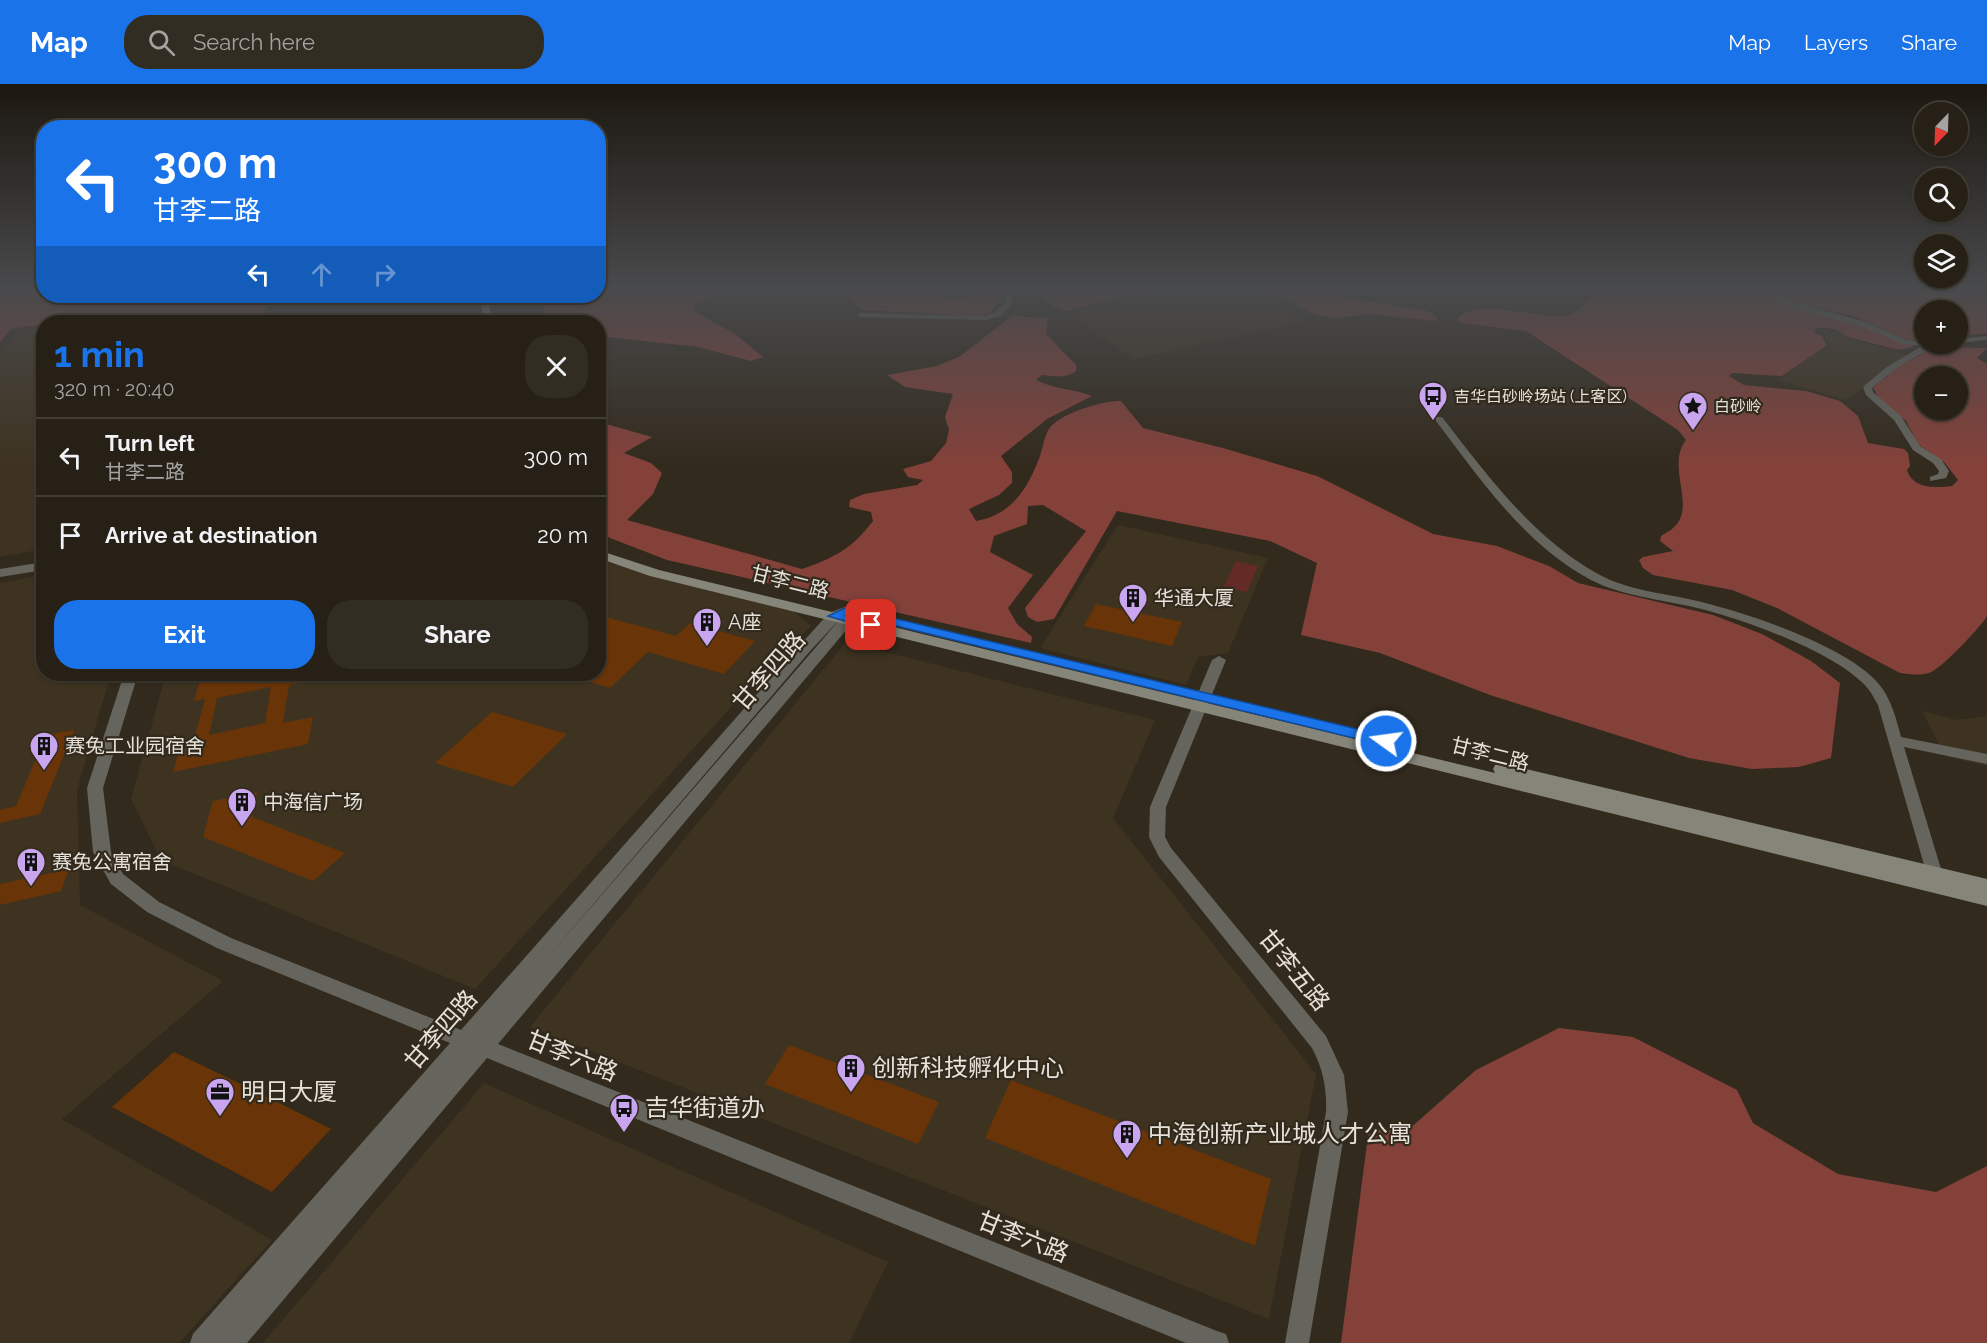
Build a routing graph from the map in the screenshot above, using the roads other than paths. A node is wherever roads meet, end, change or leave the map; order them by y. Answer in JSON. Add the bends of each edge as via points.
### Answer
{"nodes":[{"id":1,"x":1916,"y":354,"type":"edge"},
{"id":2,"x":1439,"y":420,"type":"dead end"},
{"id":3,"x":1934,"y":479,"type":"dead end"},
{"id":4,"x":606,"y":547,"type":"edge"},
{"id":5,"x":606,"y":557,"type":"edge"},
{"id":6,"x":36,"y":558,"type":"edge"},
{"id":7,"x":0,"y":565,"type":"edge"},
{"id":8,"x":36,"y":567,"type":"edge"},
{"id":9,"x":0,"y":573,"type":"edge"},
{"id":10,"x":843,"y":615,"type":"junction"},
{"id":11,"x":1219,"y":660,"type":"dead end"},
{"id":12,"x":129,"y":681,"type":"edge"},
{"id":13,"x":1202,"y":701,"type":"junction"},
{"id":14,"x":1895,"y":740,"type":"junction"},
{"id":15,"x":1987,"y":759,"type":"edge"},
{"id":16,"x":1936,"y":880,"type":"junction"},
{"id":17,"x":1987,"y":886,"type":"edge"},
{"id":18,"x":1987,"y":899,"type":"edge"},
{"id":19,"x":474,"y":1044,"type":"junction"},
{"id":20,"x":202,"y":1343,"type":"edge"},
{"id":21,"x":231,"y":1343,"type":"edge"},
{"id":22,"x":1217,"y":1343,"type":"edge"},
{"id":23,"x":1297,"y":1343,"type":"edge"}],
"edges":[{"from":1,"to":3,"type":"street","via":[[1867,387],[1905,426],[1916,448],[1937,461],[1944,471]]},
{"from":2,"to":14,"type":"street","via":[[1501,498],[1575,565],[1622,587],[1738,617],[1846,665],[1872,686],[1885,705]]},
{"from":4,"to":10,"type":"main road","name":"甘李二路","via":[[663,567]]},
{"from":5,"to":10,"type":"main road","name":"甘李二路","via":[[655,573]]},
{"from":6,"to":7,"type":"street"},
{"from":8,"to":9,"type":"street"},
{"from":10,"to":13,"type":"main road","name":"甘李二路"},
{"from":10,"to":19,"type":"street","name":"甘李四路"},
{"from":11,"to":13,"type":"street","name":"甘李五路"},
{"from":12,"to":19,"type":"street","name":"甘李六路","via":[[94,788],[102,852],[117,879],[153,907],[224,943]]},
{"from":13,"to":16,"type":"main road","name":"甘李二路"},
{"from":13,"to":23,"type":"street","name":"甘李五路","via":[[1158,807],[1157,837],[1165,852],[1319,1042],[1332,1062],[1338,1084],[1337,1112]]},
{"from":14,"to":15,"type":"street"},
{"from":14,"to":16,"type":"street"},
{"from":16,"to":17,"type":"main road","name":"甘李二路"},
{"from":16,"to":18,"type":"main road","name":"甘李二路"},
{"from":19,"to":20,"type":"street","name":"甘李四路"},
{"from":19,"to":21,"type":"street","name":"甘李四路"},
{"from":19,"to":22,"type":"street","name":"甘李六路"}]}
